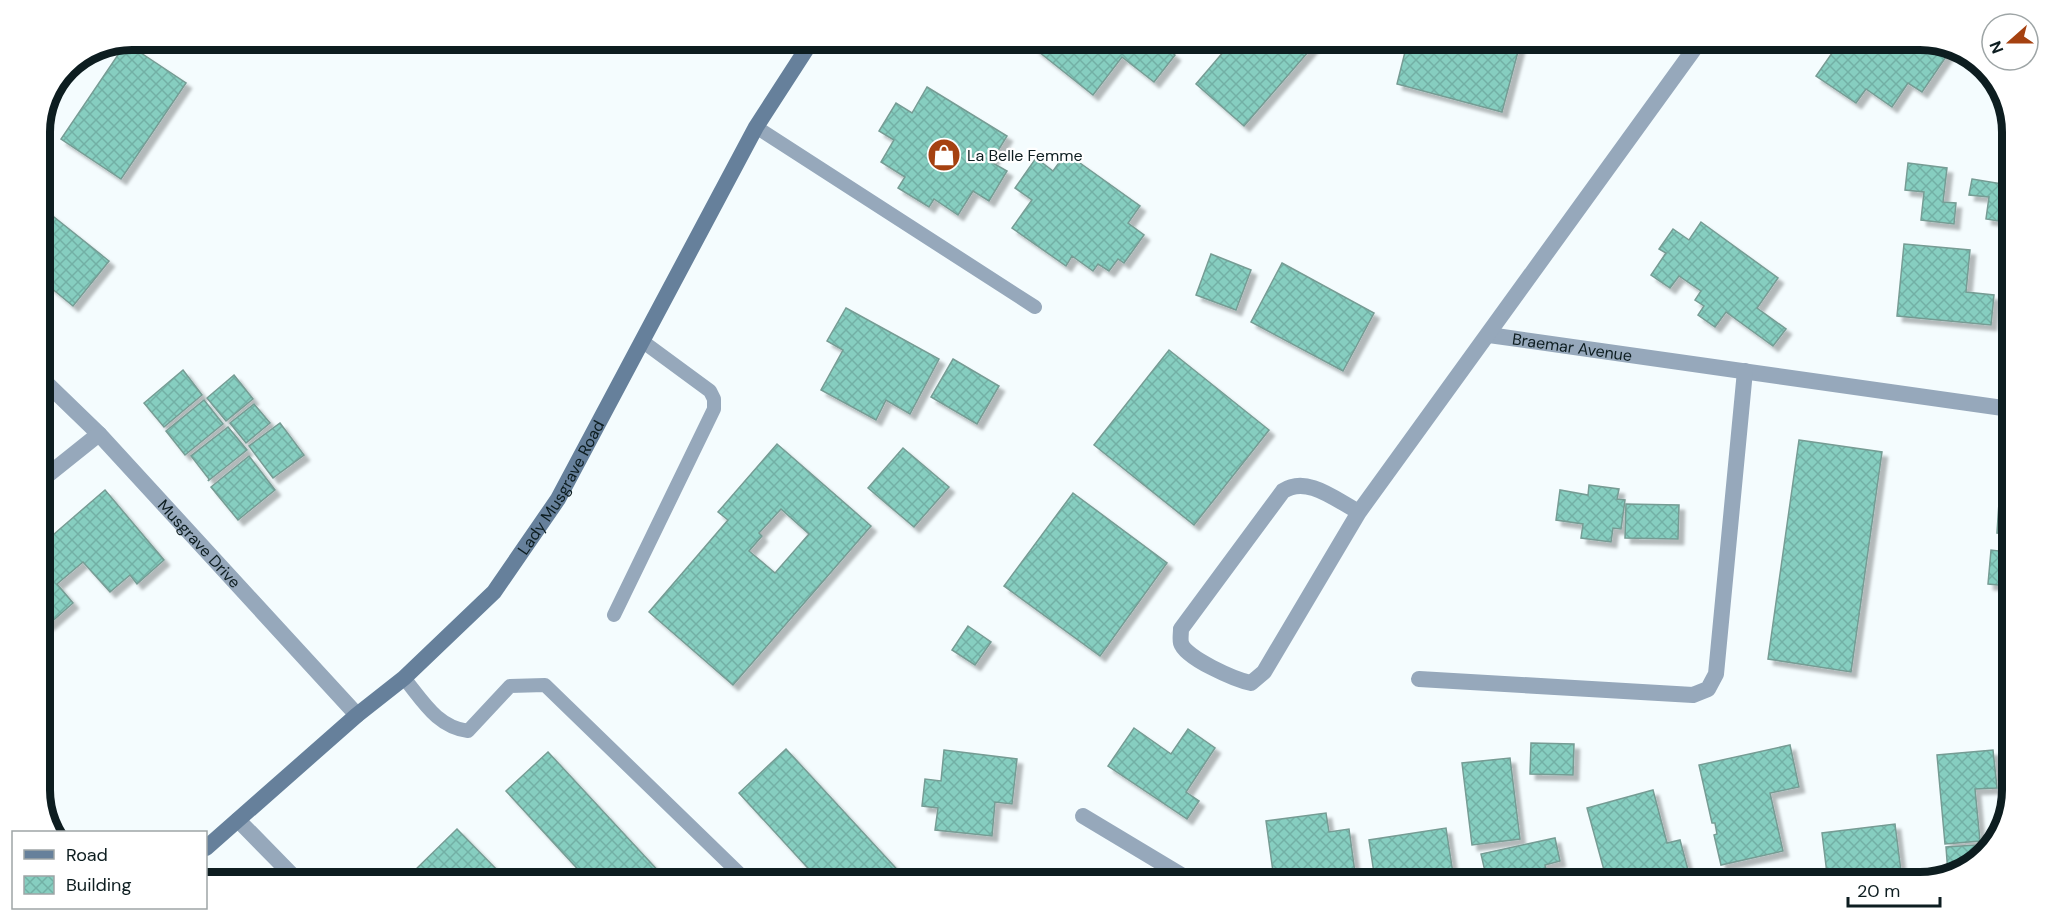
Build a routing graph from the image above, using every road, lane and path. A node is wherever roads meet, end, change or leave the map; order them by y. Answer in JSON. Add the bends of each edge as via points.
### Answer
{"nodes":[{"id":1,"x":806,"y":50,"type":"edge"},
{"id":2,"x":1693,"y":50,"type":"edge"},
{"id":3,"x":756,"y":128,"type":"junction"},
{"id":4,"x":1035,"y":308,"type":"dead end"},
{"id":5,"x":1489,"y":335,"type":"junction"},
{"id":6,"x":642,"y":341,"type":"junction"},
{"id":7,"x":1745,"y":371,"type":"junction"},
{"id":8,"x":50,"y":387,"type":"edge"},
{"id":9,"x":2002,"y":408,"type":"edge"},
{"id":10,"x":99,"y":434,"type":"junction"},
{"id":11,"x":50,"y":473,"type":"edge"},
{"id":12,"x":1359,"y":512,"type":"junction"},
{"id":13,"x":614,"y":615,"type":"dead end"},
{"id":14,"x":404,"y":678,"type":"junction"},
{"id":15,"x":1419,"y":679,"type":"dead end"},
{"id":16,"x":357,"y":715,"type":"junction"},
{"id":17,"x":1083,"y":816,"type":"dead end"},
{"id":18,"x":238,"y":820,"type":"junction"},
{"id":19,"x":207,"y":847,"type":"edge"},
{"id":20,"x":289,"y":872,"type":"edge"},
{"id":21,"x":737,"y":872,"type":"edge"},
{"id":22,"x":1176,"y":872,"type":"edge"}],
"edges":[{"from":1,"to":3,"type":"main road","name":"Lady Musgrave Road"},
{"from":2,"to":5,"type":"street","name":"Braemar Avenue"},
{"from":3,"to":4,"type":"lane"},
{"from":3,"to":6,"type":"main road","name":"Lady Musgrave Road"},
{"from":5,"to":7,"type":"street","name":"Braemar Avenue"},
{"from":5,"to":12,"type":"street"},
{"from":6,"to":13,"type":"lane","via":[[710,391],[714,409]]},
{"from":6,"to":14,"type":"main road","name":"Lady Musgrave Road","via":[[558,499],[494,592]]},
{"from":7,"to":9,"type":"street","name":"Braemar Avenue"},
{"from":7,"to":15,"type":"street","via":[[1716,674],[1708,689],[1693,695]]},
{"from":8,"to":10,"type":"street","name":"Musgrave Drive"},
{"from":10,"to":11,"type":"street"},
{"from":10,"to":16,"type":"street","name":"Musgrave Drive"},
{"from":12,"to":12,"type":"street","via":[[1263,672],[1251,683],[1190,655],[1181,644],[1181,629],[1282,491],[1304,484]]},
{"from":14,"to":16,"type":"main road","name":"Lady Musgrave Road"},
{"from":14,"to":21,"type":"lane","via":[[436,718],[452,729],[468,731],[510,686],[545,685]]},
{"from":16,"to":18,"type":"main road","name":"Lady Musgrave Road"},
{"from":17,"to":22,"type":"street"},
{"from":18,"to":19,"type":"main road","name":"Lady Musgrave Road"},
{"from":18,"to":20,"type":"street"}]}
